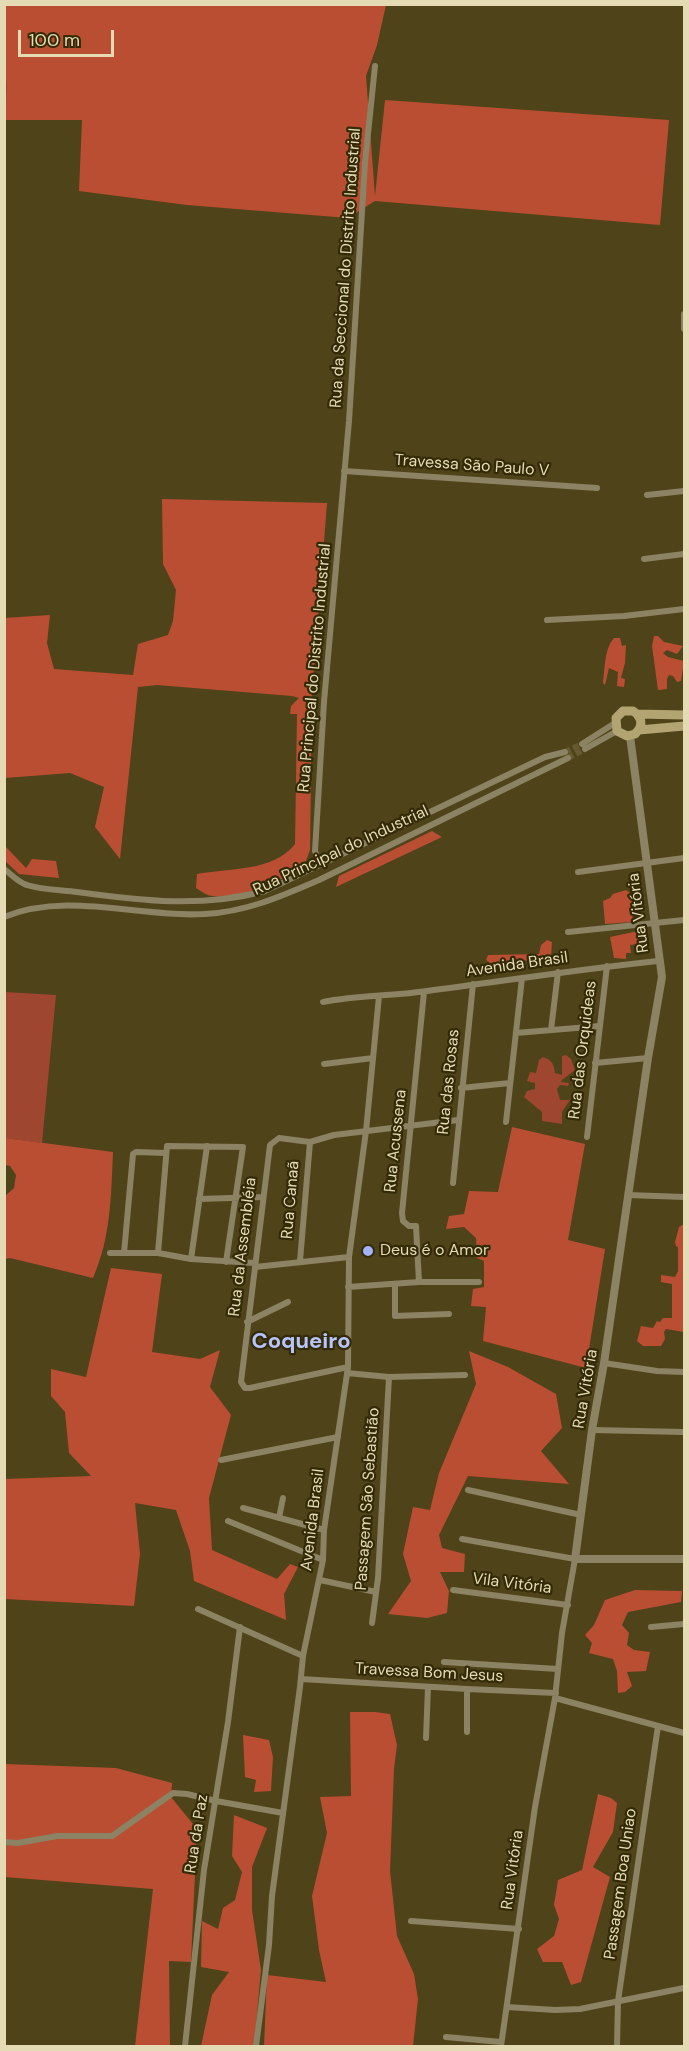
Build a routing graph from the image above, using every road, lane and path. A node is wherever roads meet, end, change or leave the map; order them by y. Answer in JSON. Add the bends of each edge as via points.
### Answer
{"nodes":[{"id":1,"x":375,"y":66,"type":"dead end"},
{"id":2,"x":684,"y":317,"type":"edge"},
{"id":3,"x":684,"y":329,"type":"edge"},
{"id":4,"x":344,"y":471,"type":"junction"},
{"id":5,"x":597,"y":488,"type":"dead end"},
{"id":6,"x":684,"y":491,"type":"edge"},
{"id":7,"x":647,"y":495,"type":"dead end"},
{"id":8,"x":684,"y":554,"type":"edge"},
{"id":9,"x":644,"y":559,"type":"dead end"},
{"id":10,"x":684,"y":609,"type":"edge"},
{"id":11,"x":547,"y":620,"type":"dead end"},
{"id":12,"x":637,"y":714,"type":"junction"},
{"id":13,"x":684,"y":715,"type":"edge"},
{"id":14,"x":684,"y":726,"type":"edge"},
{"id":15,"x":616,"y":727,"type":"junction"},
{"id":16,"x":635,"y":733,"type":"junction"},
{"id":17,"x":584,"y":746,"type":"tunnel mouth"},
{"id":18,"x":545,"y":757,"type":"junction"},
{"id":19,"x":552,"y":766,"type":"junction"},
{"id":20,"x":684,"y":858,"type":"edge"},
{"id":21,"x":646,"y":862,"type":"junction"},
{"id":22,"x":320,"y":865,"type":"junction"},
{"id":23,"x":4,"y":869,"type":"edge"},
{"id":24,"x":578,"y":872,"type":"dead end"},
{"id":25,"x":202,"y":902,"type":"junction"},
{"id":26,"x":203,"y":915,"type":"junction"},
{"id":27,"x":4,"y":917,"type":"edge"},
{"id":28,"x":684,"y":920,"type":"edge"},
{"id":29,"x":655,"y":923,"type":"junction"},
{"id":30,"x":568,"y":932,"type":"dead end"},
{"id":31,"x":658,"y":961,"type":"junction"},
{"id":32,"x":607,"y":966,"type":"junction"},
{"id":33,"x":558,"y":972,"type":"junction"},
{"id":34,"x":522,"y":978,"type":"junction"},
{"id":35,"x":473,"y":984,"type":"junction"},
{"id":36,"x":424,"y":992,"type":"junction"},
{"id":37,"x":379,"y":996,"type":"junction"},
{"id":38,"x":323,"y":1002,"type":"dead end"},
{"id":39,"x":600,"y":1026,"type":"junction"},
{"id":40,"x":551,"y":1030,"type":"junction"},
{"id":41,"x":516,"y":1033,"type":"junction"},
{"id":42,"x":374,"y":1058,"type":"junction"},
{"id":43,"x":648,"y":1058,"type":"junction"},
{"id":44,"x":595,"y":1063,"type":"junction"},
{"id":45,"x":324,"y":1064,"type":"dead end"},
{"id":46,"x":510,"y":1083,"type":"junction"},
{"id":47,"x":461,"y":1088,"type":"junction"},
{"id":48,"x":458,"y":1120,"type":"junction"},
{"id":49,"x":507,"y":1122,"type":"dead end"},
{"id":50,"x":411,"y":1125,"type":"junction"},
{"id":51,"x":366,"y":1131,"type":"junction"},
{"id":52,"x":586,"y":1137,"type":"dead end"},
{"id":53,"x":310,"y":1142,"type":"junction"},
{"id":54,"x":207,"y":1146,"type":"junction"},
{"id":55,"x":166,"y":1153,"type":"junction"},
{"id":56,"x":453,"y":1183,"type":"dead end"},
{"id":57,"x":628,"y":1195,"type":"junction"},
{"id":58,"x":262,"y":1197,"type":"junction"},
{"id":59,"x":684,"y":1197,"type":"edge"},
{"id":60,"x":199,"y":1199,"type":"junction"},
{"id":61,"x":237,"y":1199,"type":"junction"},
{"id":62,"x":110,"y":1252,"type":"dead end"},
{"id":63,"x":124,"y":1253,"type":"junction"},
{"id":64,"x":159,"y":1253,"type":"junction"},
{"id":65,"x":349,"y":1257,"type":"junction"},
{"id":66,"x":191,"y":1259,"type":"junction"},
{"id":67,"x":300,"y":1261,"type":"junction"},
{"id":68,"x":226,"y":1262,"type":"junction"},
{"id":69,"x":255,"y":1265,"type":"junction"},
{"id":70,"x":419,"y":1282,"type":"junction"},
{"id":71,"x":479,"y":1282,"type":"dead end"},
{"id":72,"x":394,"y":1284,"type":"junction"},
{"id":73,"x":348,"y":1287,"type":"junction"},
{"id":74,"x":288,"y":1302,"type":"dead end"},
{"id":75,"x":449,"y":1314,"type":"dead end"},
{"id":76,"x":247,"y":1322,"type":"junction"},
{"id":77,"x":604,"y":1363,"type":"junction"},
{"id":78,"x":347,"y":1370,"type":"junction"},
{"id":79,"x":684,"y":1372,"type":"edge"},
{"id":80,"x":465,"y":1375,"type":"dead end"},
{"id":81,"x":389,"y":1377,"type":"junction"},
{"id":82,"x":592,"y":1430,"type":"junction"},
{"id":83,"x":684,"y":1432,"type":"edge"},
{"id":84,"x":338,"y":1437,"type":"junction"},
{"id":85,"x":221,"y":1460,"type":"dead end"},
{"id":86,"x":468,"y":1490,"type":"dead end"},
{"id":87,"x":283,"y":1498,"type":"dead end"},
{"id":88,"x":243,"y":1508,"type":"dead end"},
{"id":89,"x":581,"y":1515,"type":"junction"},
{"id":90,"x":279,"y":1518,"type":"junction"},
{"id":91,"x":228,"y":1521,"type":"dead end"},
{"id":92,"x":324,"y":1530,"type":"junction"},
{"id":93,"x":462,"y":1539,"type":"dead end"},
{"id":94,"x":576,"y":1559,"type":"junction"},
{"id":95,"x":684,"y":1559,"type":"edge"},
{"id":96,"x":323,"y":1560,"type":"junction"},
{"id":97,"x":320,"y":1580,"type":"junction"},
{"id":98,"x":453,"y":1590,"type":"dead end"},
{"id":99,"x":376,"y":1592,"type":"junction"},
{"id":100,"x":568,"y":1605,"type":"junction"},
{"id":101,"x":198,"y":1609,"type":"dead end"},
{"id":102,"x":372,"y":1623,"type":"dead end"},
{"id":103,"x":684,"y":1624,"type":"edge"},
{"id":104,"x":240,"y":1627,"type":"junction"},
{"id":105,"x":651,"y":1627,"type":"dead end"},
{"id":106,"x":303,"y":1656,"type":"junction"},
{"id":107,"x":444,"y":1662,"type":"dead end"},
{"id":108,"x":558,"y":1669,"type":"junction"},
{"id":109,"x":301,"y":1679,"type":"junction"},
{"id":110,"x":428,"y":1687,"type":"junction"},
{"id":111,"x":467,"y":1689,"type":"junction"},
{"id":112,"x":556,"y":1695,"type":"junction"},
{"id":113,"x":658,"y":1726,"type":"junction"},
{"id":114,"x":467,"y":1732,"type":"dead end"},
{"id":115,"x":684,"y":1733,"type":"edge"},
{"id":116,"x":426,"y":1738,"type":"dead end"},
{"id":117,"x":216,"y":1801,"type":"junction"},
{"id":118,"x":283,"y":1813,"type":"junction"},
{"id":119,"x":4,"y":1842,"type":"edge"},
{"id":120,"x":411,"y":1921,"type":"dead end"},
{"id":121,"x":519,"y":1929,"type":"junction"},
{"id":122,"x":684,"y":1988,"type":"edge"},
{"id":123,"x":618,"y":2001,"type":"junction"},
{"id":124,"x":507,"y":2007,"type":"junction"},
{"id":125,"x":446,"y":2037,"type":"dead end"},
{"id":126,"x":501,"y":2044,"type":"edge"},
{"id":127,"x":185,"y":2046,"type":"edge"},
{"id":128,"x":256,"y":2046,"type":"edge"},
{"id":129,"x":617,"y":2046,"type":"edge"}],
"edges":[{"from":1,"to":4,"type":"street","name":"Rua da Seccional do Distrito Industrial"},
{"from":2,"to":3,"type":"street"},
{"from":4,"to":5,"type":"street","name":"Travessa São Paulo V"},
{"from":4,"to":22,"type":"street","name":"Rua Principal do Distrito Industrial","via":[[315,838]]},
{"from":6,"to":7,"type":"street"},
{"from":8,"to":9,"type":"street"},
{"from":10,"to":11,"type":"street"},
{"from":12,"to":13,"type":"main road"},
{"from":12,"to":15,"type":"main road","via":[[623,711],[616,718]]},
{"from":12,"to":16,"type":"main road","via":[[641,721]]},
{"from":14,"to":16,"type":"main road"},
{"from":15,"to":16,"type":"main road"},
{"from":15,"to":17,"type":"street"},
{"from":16,"to":21,"type":"street","name":"Rua Vitória"},
{"from":18,"to":19,"type":"street"},
{"from":18,"to":19,"type":"street","name":"Rua Principal do Industrial","via":[[567,755]]},
{"from":18,"to":22,"type":"street","name":"Rua Principal do Industrial"},
{"from":19,"to":26,"type":"street","name":"Rua Principal do Industrial","via":[[285,895],[246,909]]},
{"from":20,"to":21,"type":"street"},
{"from":21,"to":24,"type":"street"},
{"from":21,"to":29,"type":"street","name":"Rua Vitória"},
{"from":22,"to":25,"type":"street","name":"Rua Principal do Industrial","via":[[266,891]]},
{"from":23,"to":25,"type":"street","name":"Rua Principal do Industrial","via":[[26,885],[166,902]]},
{"from":25,"to":26,"type":"street"},
{"from":26,"to":27,"type":"street","name":"Rua Principal do Industrial","via":[[98,906],[35,909]]},
{"from":28,"to":29,"type":"street"},
{"from":29,"to":30,"type":"street"},
{"from":29,"to":31,"type":"street","name":"Rua Vitória"},
{"from":31,"to":32,"type":"street","name":"Avenida Brasil"},
{"from":31,"to":43,"type":"street","name":"Rua Vitória","via":[[662,977]]},
{"from":32,"to":33,"type":"street","name":"Avenida Brasil"},
{"from":32,"to":39,"type":"street","name":"Rua das Orquideas"},
{"from":33,"to":34,"type":"street","name":"Avenida Brasil"},
{"from":33,"to":40,"type":"street"},
{"from":34,"to":35,"type":"street","name":"Avenida Brasil"},
{"from":34,"to":41,"type":"street"},
{"from":35,"to":36,"type":"street","name":"Avenida Brasil"},
{"from":35,"to":47,"type":"street","name":"Rua das Rosas"},
{"from":36,"to":37,"type":"street","name":"Avenida Brasil"},
{"from":36,"to":50,"type":"street","name":"Rua Acussena"},
{"from":37,"to":38,"type":"street","name":"Avenida Brasil"},
{"from":37,"to":42,"type":"street","name":"Avenida Brasil"},
{"from":39,"to":40,"type":"street"},
{"from":39,"to":44,"type":"street","name":"Rua das Orquideas"},
{"from":40,"to":41,"type":"street"},
{"from":41,"to":46,"type":"street"},
{"from":42,"to":45,"type":"street"},
{"from":42,"to":51,"type":"street","name":"Avenida Brasil"},
{"from":43,"to":44,"type":"street"},
{"from":43,"to":57,"type":"street","name":"Rua Vitória"},
{"from":44,"to":52,"type":"street","name":"Rua das Orquideas"},
{"from":46,"to":47,"type":"street"},
{"from":46,"to":49,"type":"street"},
{"from":47,"to":48,"type":"street","name":"Rua das Rosas"},
{"from":48,"to":50,"type":"street"},
{"from":48,"to":56,"type":"street","name":"Rua das Rosas"},
{"from":50,"to":51,"type":"street"},
{"from":50,"to":70,"type":"street","name":"Rua Acussena","via":[[402,1213],[403,1221],[416,1226]]},
{"from":51,"to":53,"type":"street"},
{"from":51,"to":65,"type":"street","name":"Avenida Brasil"},
{"from":53,"to":58,"type":"street","name":"Rua da Assembléia","via":[[279,1138],[273,1141]]},
{"from":53,"to":67,"type":"street","name":"Rua Canaã"},
{"from":54,"to":55,"type":"street","via":[[167,1146]]},
{"from":54,"to":60,"type":"street"},
{"from":54,"to":61,"type":"street","via":[[243,1147]]},
{"from":55,"to":63,"type":"street","via":[[133,1154]]},
{"from":55,"to":64,"type":"street"},
{"from":57,"to":59,"type":"street"},
{"from":57,"to":77,"type":"street","name":"Rua Vitória"},
{"from":58,"to":61,"type":"street"},
{"from":58,"to":69,"type":"street","name":"Rua da Assembléia"},
{"from":60,"to":61,"type":"street"},
{"from":60,"to":66,"type":"street"},
{"from":61,"to":68,"type":"street"},
{"from":62,"to":63,"type":"street"},
{"from":63,"to":64,"type":"street"},
{"from":64,"to":66,"type":"street"},
{"from":65,"to":67,"type":"street"},
{"from":65,"to":73,"type":"street","name":"Avenida Brasil"},
{"from":66,"to":68,"type":"street"},
{"from":67,"to":69,"type":"street"},
{"from":68,"to":69,"type":"street"},
{"from":69,"to":76,"type":"street","name":"Rua da Assembléia"},
{"from":70,"to":71,"type":"street"},
{"from":70,"to":72,"type":"street"},
{"from":72,"to":73,"type":"street"},
{"from":72,"to":75,"type":"street","via":[[395,1316]]},
{"from":73,"to":78,"type":"street","name":"Avenida Brasil"},
{"from":74,"to":76,"type":"street"},
{"from":76,"to":78,"type":"street","name":"Rua da Assembléia","via":[[241,1382],[245,1388]]},
{"from":77,"to":79,"type":"street"},
{"from":77,"to":82,"type":"street","name":"Rua Vitória"},
{"from":78,"to":81,"type":"street"},
{"from":78,"to":84,"type":"street","name":"Avenida Brasil"},
{"from":80,"to":81,"type":"street"},
{"from":81,"to":99,"type":"street","name":"Passagem São Sebastião"},
{"from":82,"to":83,"type":"street"},
{"from":82,"to":89,"type":"street","name":"Rua Vitória"},
{"from":84,"to":85,"type":"street"},
{"from":84,"to":92,"type":"street","name":"Avenida Brasil"},
{"from":86,"to":89,"type":"street"},
{"from":87,"to":90,"type":"street"},
{"from":88,"to":90,"type":"street"},
{"from":89,"to":94,"type":"street","name":"Rua Vitória"},
{"from":90,"to":92,"type":"street"},
{"from":91,"to":96,"type":"street"},
{"from":92,"to":96,"type":"street","name":"Avenida Brasil"},
{"from":93,"to":94,"type":"street"},
{"from":94,"to":95,"type":"street"},
{"from":94,"to":100,"type":"street","name":"Rua Vitória"},
{"from":96,"to":97,"type":"street","name":"Avenida Brasil"},
{"from":97,"to":99,"type":"street"},
{"from":97,"to":106,"type":"street","name":"Avenida Brasil"},
{"from":98,"to":100,"type":"street","name":"Vila Vitória"},
{"from":99,"to":102,"type":"street","name":"Passagem São Sebastião"},
{"from":100,"to":108,"type":"street","name":"Rua Vitória"},
{"from":101,"to":104,"type":"street"},
{"from":103,"to":105,"type":"street"},
{"from":104,"to":106,"type":"street"},
{"from":104,"to":117,"type":"street","name":"Rua da Paz"},
{"from":106,"to":109,"type":"street","name":"Avenida Brasil"},
{"from":107,"to":108,"type":"street"},
{"from":108,"to":112,"type":"street","name":"Rua Vitória"},
{"from":109,"to":110,"type":"street","name":"Travessa Bom Jesus"},
{"from":109,"to":118,"type":"street","name":"Avenida Brasil"},
{"from":110,"to":111,"type":"street","name":"Travessa Bom Jesus"},
{"from":110,"to":116,"type":"street"},
{"from":111,"to":112,"type":"street","name":"Travessa Bom Jesus"},
{"from":111,"to":114,"type":"street"},
{"from":112,"to":113,"type":"street","name":"Travessa Bom Jesus"},
{"from":112,"to":121,"type":"street","name":"Rua Vitória","via":[[535,1807]]},
{"from":113,"to":115,"type":"street","name":"Travessa Bom Jesus"},
{"from":113,"to":123,"type":"street","name":"Passagem Boa Uniao"},
{"from":117,"to":118,"type":"street"},
{"from":117,"to":119,"type":"street","via":[[173,1793],[112,1836],[57,1836]]},
{"from":117,"to":127,"type":"street","name":"Rua da Paz","via":[[204,1870]]},
{"from":118,"to":128,"type":"street","name":"Avenida Brasil"},
{"from":120,"to":121,"type":"street"},
{"from":121,"to":124,"type":"street","name":"Rua Vitória"},
{"from":122,"to":123,"type":"street"},
{"from":123,"to":124,"type":"street","via":[[580,2009]]},
{"from":123,"to":129,"type":"street","name":"Passagem Boa Uniao"},
{"from":124,"to":126,"type":"street","name":"Rua Vitória"},
{"from":125,"to":126,"type":"street"}]}
